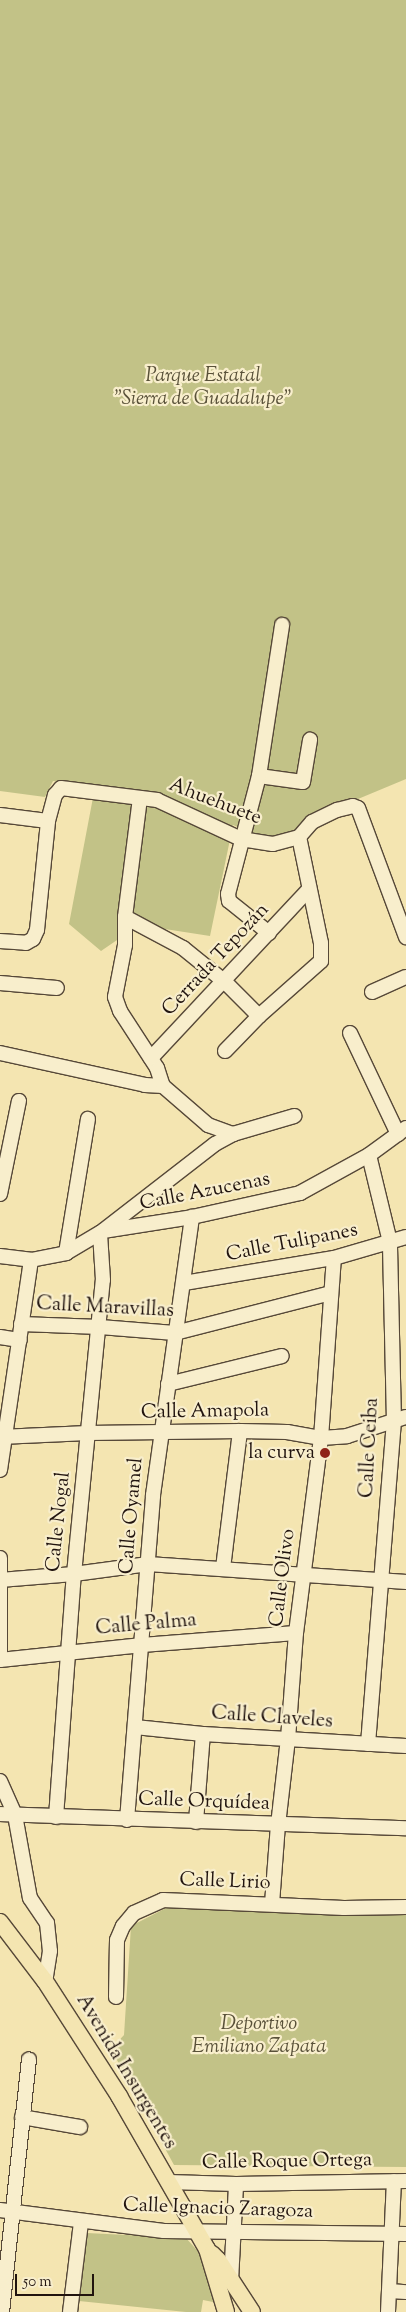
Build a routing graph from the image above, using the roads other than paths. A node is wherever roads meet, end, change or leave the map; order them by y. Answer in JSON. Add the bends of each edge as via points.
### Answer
{"nodes":[{"id":1,"x":282,"y":625,"type":"dead end"},
{"id":2,"x":310,"y":740,"type":"dead end"},
{"id":3,"x":259,"y":776,"type":"junction"},
{"id":4,"x":140,"y":798,"type":"junction"},
{"id":5,"x":0,"y":815,"type":"edge"},
{"id":6,"x":48,"y":821,"type":"junction"},
{"id":7,"x":299,"y":836,"type":"junction"},
{"id":8,"x":242,"y":839,"type":"junction"},
{"id":9,"x":308,"y":889,"type":"junction"},
{"id":10,"x":126,"y":917,"type":"junction"},
{"id":11,"x":269,"y":933,"type":"junction"},
{"id":12,"x":406,"y":937,"type":"edge"},
{"id":13,"x":0,"y":941,"type":"edge"},
{"id":14,"x":406,"y":977,"type":"edge"},
{"id":15,"x":225,"y":982,"type":"junction"},
{"id":16,"x":0,"y":983,"type":"edge"},
{"id":17,"x":57,"y":988,"type":"dead end"},
{"id":18,"x":372,"y":992,"type":"dead end"},
{"id":19,"x":259,"y":1016,"type":"junction"},
{"id":20,"x":350,"y":1033,"type":"dead end"},
{"id":21,"x":225,"y":1051,"type":"dead end"},
{"id":22,"x":0,"y":1052,"type":"edge"},
{"id":23,"x":152,"y":1058,"type":"junction"},
{"id":24,"x":163,"y":1086,"type":"junction"},
{"id":25,"x":19,"y":1101,"type":"dead end"},
{"id":26,"x":294,"y":1116,"type":"dead end"},
{"id":27,"x":88,"y":1119,"type":"dead end"},
{"id":28,"x":402,"y":1131,"type":"edge"},
{"id":29,"x":233,"y":1134,"type":"junction"},
{"id":30,"x":369,"y":1156,"type":"junction"},
{"id":31,"x":0,"y":1194,"type":"edge"},
{"id":32,"x":192,"y":1217,"type":"junction"},
{"id":33,"x":102,"y":1232,"type":"junction"},
{"id":34,"x":406,"y":1237,"type":"edge"},
{"id":35,"x":390,"y":1242,"type":"junction"},
{"id":36,"x":66,"y":1253,"type":"junction"},
{"id":37,"x":0,"y":1256,"type":"edge"},
{"id":38,"x":334,"y":1258,"type":"junction"},
{"id":39,"x":31,"y":1260,"type":"junction"},
{"id":40,"x":184,"y":1283,"type":"junction"},
{"id":41,"x":332,"y":1293,"type":"junction"},
{"id":42,"x":21,"y":1324,"type":"junction"},
{"id":43,"x":100,"y":1327,"type":"junction"},
{"id":44,"x":175,"y":1333,"type":"junction"},
{"id":45,"x":0,"y":1336,"type":"edge"},
{"id":46,"x":20,"y":1340,"type":"junction"},
{"id":47,"x":282,"y":1356,"type":"dead end"},
{"id":48,"x":168,"y":1384,"type":"junction"},
{"id":49,"x":400,"y":1419,"type":"edge"},
{"id":50,"x":240,"y":1431,"type":"junction"},
{"id":51,"x":88,"y":1433,"type":"junction"},
{"id":52,"x":161,"y":1433,"type":"junction"},
{"id":53,"x":2,"y":1437,"type":"edge"},
{"id":54,"x":321,"y":1438,"type":"junction"},
{"id":55,"x":0,"y":1470,"type":"edge"},
{"id":56,"x":0,"y":1558,"type":"edge"},
{"id":57,"x":148,"y":1564,"type":"junction"},
{"id":58,"x":223,"y":1568,"type":"junction"},
{"id":59,"x":74,"y":1574,"type":"junction"},
{"id":60,"x":303,"y":1574,"type":"junction"},
{"id":61,"x":1,"y":1580,"type":"edge"},
{"id":62,"x":381,"y":1580,"type":"junction"},
{"id":63,"x":406,"y":1582,"type":"edge"},
{"id":64,"x":296,"y":1633,"type":"junction"},
{"id":65,"x":142,"y":1645,"type":"junction"},
{"id":66,"x":68,"y":1653,"type":"junction"},
{"id":67,"x":0,"y":1660,"type":"edge"},
{"id":68,"x":135,"y":1727,"type":"junction"},
{"id":69,"x":203,"y":1734,"type":"junction"},
{"id":70,"x":288,"y":1739,"type":"junction"},
{"id":71,"x":368,"y":1744,"type":"junction"},
{"id":72,"x":406,"y":1746,"type":"edge"},
{"id":73,"x":0,"y":1781,"type":"edge"},
{"id":74,"x":0,"y":1814,"type":"edge"},
{"id":75,"x":15,"y":1815,"type":"junction"},
{"id":76,"x":56,"y":1817,"type":"junction"},
{"id":77,"x":127,"y":1820,"type":"junction"},
{"id":78,"x":196,"y":1822,"type":"junction"},
{"id":79,"x":278,"y":1825,"type":"junction"},
{"id":80,"x":406,"y":1828,"type":"edge"},
{"id":81,"x":272,"y":1904,"type":"junction"},
{"id":82,"x":406,"y":1907,"type":"edge"},
{"id":83,"x":0,"y":1922,"type":"edge"},
{"id":84,"x":45,"y":1981,"type":"junction"},
{"id":85,"x":116,"y":1997,"type":"dead end"},
{"id":86,"x":28,"y":2059,"type":"dead end"},
{"id":87,"x":22,"y":2117,"type":"junction"},
{"id":88,"x":80,"y":2127,"type":"dead end"},
{"id":89,"x":400,"y":2181,"type":"edge"},
{"id":90,"x":168,"y":2182,"type":"junction"},
{"id":91,"x":236,"y":2184,"type":"junction"},
{"id":92,"x":7,"y":2211,"type":"edge"},
{"id":93,"x":81,"y":2222,"type":"junction"},
{"id":94,"x":234,"y":2231,"type":"junction"},
{"id":95,"x":198,"y":2233,"type":"junction"},
{"id":96,"x":399,"y":2234,"type":"edge"},
{"id":97,"x":207,"y":2250,"type":"junction"},
{"id":98,"x":231,"y":2281,"type":"junction"},
{"id":99,"x":390,"y":2291,"type":"junction"},
{"id":100,"x":406,"y":2292,"type":"edge"},
{"id":101,"x":2,"y":2307,"type":"edge"},
{"id":102,"x":72,"y":2312,"type":"edge"},
{"id":103,"x":226,"y":2312,"type":"edge"},
{"id":104,"x":252,"y":2312,"type":"edge"},
{"id":105,"x":388,"y":2312,"type":"edge"}],
"edges":[{"from":1,"to":3,"type":"street","name":"Cerrada Tepozán"},
{"from":2,"to":3,"type":"street","via":[[303,782]]},
{"from":3,"to":8,"type":"street","name":"Cerrada Tepozán"},
{"from":4,"to":6,"type":"street","name":"Ahuehuete","via":[[61,788],[55,796]]},
{"from":4,"to":8,"type":"street","name":"Ahuehuete","via":[[157,800]]},
{"from":4,"to":10,"type":"street"},
{"from":5,"to":6,"type":"street"},
{"from":6,"to":13,"type":"street","via":[[37,930],[33,939],[26,943]]},
{"from":7,"to":8,"type":"street","name":"Ahuehuete","via":[[273,844]]},
{"from":7,"to":9,"type":"street"},
{"from":7,"to":12,"type":"street","name":"Ahuehuete","via":[[312,822],[337,810],[353,806],[361,811]]},
{"from":8,"to":11,"type":"street","name":"Cerrada Tepozán","via":[[228,894],[230,901]]},
{"from":9,"to":11,"type":"street","name":"Cerrada Tepozán"},
{"from":9,"to":19,"type":"street","via":[[321,943],[321,961]]},
{"from":10,"to":15,"type":"street","via":[[183,948]]},
{"from":10,"to":23,"type":"street","via":[[125,945],[115,997],[120,1011]]},
{"from":11,"to":15,"type":"street","name":"Cerrada Tepozán"},
{"from":14,"to":18,"type":"street"},
{"from":15,"to":19,"type":"street"},
{"from":15,"to":23,"type":"street","name":"Cerrada Tepozán"},
{"from":16,"to":17,"type":"street"},
{"from":19,"to":21,"type":"street"},
{"from":20,"to":28,"type":"street"},
{"from":22,"to":24,"type":"street","via":[[145,1085]]},
{"from":23,"to":24,"type":"street"},
{"from":24,"to":29,"type":"street","via":[[208,1125]]},
{"from":25,"to":31,"type":"street"},
{"from":26,"to":29,"type":"street"},
{"from":27,"to":36,"type":"street"},
{"from":28,"to":30,"type":"street","name":"Calle Azucenas"},
{"from":29,"to":33,"type":"street","via":[[215,1144]]},
{"from":30,"to":32,"type":"street","name":"Calle Azucenas","via":[[300,1193]]},
{"from":30,"to":35,"type":"street","name":"Calle Ceiba"},
{"from":32,"to":33,"type":"street","name":"Calle Azucenas"},
{"from":32,"to":40,"type":"street","name":"Calle Oyamel"},
{"from":33,"to":36,"type":"street","name":"Calle Azucenas"},
{"from":33,"to":43,"type":"street","name":"Calle Nogal"},
{"from":34,"to":35,"type":"street","name":"Calle Tulipanes"},
{"from":35,"to":38,"type":"street","name":"Calle Tulipanes"},
{"from":35,"to":49,"type":"street","name":"Calle Ceiba"},
{"from":36,"to":39,"type":"street","name":"Calle Azucenas"},
{"from":37,"to":39,"type":"street","name":"Calle Azucenas"},
{"from":38,"to":40,"type":"street","name":"Calle Tulipanes"},
{"from":38,"to":41,"type":"street","name":"Calle Olivo"},
{"from":39,"to":42,"type":"street"},
{"from":40,"to":44,"type":"street","name":"Calle Oyamel"},
{"from":41,"to":44,"type":"street","name":"Calle Maravillas"},
{"from":41,"to":54,"type":"street","name":"Calle Olivo"},
{"from":42,"to":43,"type":"street","name":"Calle Maravillas"},
{"from":42,"to":46,"type":"street"},
{"from":43,"to":44,"type":"street","name":"Calle Maravillas"},
{"from":43,"to":51,"type":"street","name":"Calle Nogal"},
{"from":44,"to":48,"type":"street","name":"Calle Oyamel"},
{"from":45,"to":46,"type":"street","name":"Calle Maravillas"},
{"from":46,"to":53,"type":"street"},
{"from":47,"to":48,"type":"street"},
{"from":48,"to":52,"type":"street","name":"Calle Oyamel"},
{"from":49,"to":54,"type":"street","name":"Calle Amapola","via":[[347,1436]]},
{"from":49,"to":62,"type":"street","name":"Calle Ceiba"},
{"from":50,"to":52,"type":"street","name":"Calle Amapola"},
{"from":50,"to":54,"type":"street","name":"Calle Amapola","via":[[287,1432]]},
{"from":50,"to":58,"type":"street"},
{"from":51,"to":52,"type":"street","name":"Calle Amapola"},
{"from":51,"to":53,"type":"street","name":"Calle Amapola"},
{"from":51,"to":59,"type":"street","name":"Calle Nogal"},
{"from":52,"to":57,"type":"street","name":"Calle Oyamel"},
{"from":53,"to":55,"type":"street"},
{"from":54,"to":60,"type":"street","name":"Calle Olivo"},
{"from":56,"to":61,"type":"street"},
{"from":57,"to":58,"type":"street"},
{"from":57,"to":59,"type":"street"},
{"from":57,"to":65,"type":"street","name":"Calle Oyamel"},
{"from":58,"to":60,"type":"street"},
{"from":59,"to":61,"type":"street"},
{"from":59,"to":66,"type":"street","name":"Calle Nogal"},
{"from":60,"to":62,"type":"street"},
{"from":60,"to":64,"type":"street","name":"Calle Olivo"},
{"from":61,"to":67,"type":"street"},
{"from":62,"to":63,"type":"street"},
{"from":62,"to":71,"type":"street","name":"Calle Ceiba"},
{"from":64,"to":65,"type":"street","name":"Calle Palma"},
{"from":64,"to":70,"type":"street","name":"Calle Olivo"},
{"from":65,"to":66,"type":"street","name":"Calle Palma"},
{"from":65,"to":68,"type":"street","name":"Calle Oyamel"},
{"from":66,"to":67,"type":"street","name":"Calle Palma"},
{"from":66,"to":76,"type":"street","name":"Calle Nogal"},
{"from":68,"to":69,"type":"street","name":"Calle Claveles"},
{"from":68,"to":77,"type":"street","name":"Calle Oyamel"},
{"from":69,"to":70,"type":"street","name":"Calle Claveles"},
{"from":69,"to":78,"type":"street"},
{"from":70,"to":71,"type":"street","name":"Calle Claveles"},
{"from":70,"to":79,"type":"street","name":"Calle Olivo"},
{"from":71,"to":72,"type":"street","name":"Calle Claveles"},
{"from":73,"to":75,"type":"street"},
{"from":74,"to":75,"type":"street","name":"Calle Orquídea"},
{"from":75,"to":76,"type":"street","name":"Calle Orquídea"},
{"from":75,"to":84,"type":"street","via":[[30,1898],[47,1922],[50,1937]]},
{"from":76,"to":77,"type":"street","name":"Calle Orquídea"},
{"from":77,"to":78,"type":"street","name":"Calle Orquídea"},
{"from":78,"to":79,"type":"street","name":"Calle Orquídea"},
{"from":79,"to":80,"type":"street","name":"Calle Orquídea"},
{"from":79,"to":81,"type":"street","name":"Calle Olivo"},
{"from":81,"to":82,"type":"street","name":"Calle Lirio"},
{"from":81,"to":85,"type":"street","name":"Calle Lirio","via":[[163,1900],[134,1914],[116,1940]]},
{"from":83,"to":84,"type":"main road","name":"Avenida Insurgentes"},
{"from":84,"to":90,"type":"main road","name":"Avenida Insurgentes","via":[[119,2096]]},
{"from":86,"to":87,"type":"street"},
{"from":87,"to":88,"type":"street"},
{"from":87,"to":92,"type":"street"},
{"from":89,"to":91,"type":"street","name":"Calle Roque Ortega"},
{"from":89,"to":96,"type":"street"},
{"from":90,"to":91,"type":"street","name":"Calle Roque Ortega"},
{"from":90,"to":95,"type":"main road","name":"Avenida Insurgentes"},
{"from":91,"to":94,"type":"street"},
{"from":92,"to":93,"type":"street","name":"Calle Ignacio Zaragoza"},
{"from":92,"to":101,"type":"street"},
{"from":93,"to":95,"type":"street","name":"Calle Ignacio Zaragoza"},
{"from":93,"to":102,"type":"street"},
{"from":94,"to":95,"type":"street","name":"Calle Ignacio Zaragoza"},
{"from":94,"to":96,"type":"street","name":"Calle Ignacio Zaragoza"},
{"from":94,"to":98,"type":"street"},
{"from":95,"to":97,"type":"main road","name":"Avenida Insurgentes"},
{"from":96,"to":99,"type":"street"},
{"from":97,"to":98,"type":"main road","name":"Avenida Insurgentes","via":[[218,2260]]},
{"from":97,"to":103,"type":"main road","name":"Avenida Insurgentes"},
{"from":98,"to":104,"type":"main road","name":"Avenida Insurgentes"},
{"from":99,"to":100,"type":"street"},
{"from":99,"to":105,"type":"street"}]}
